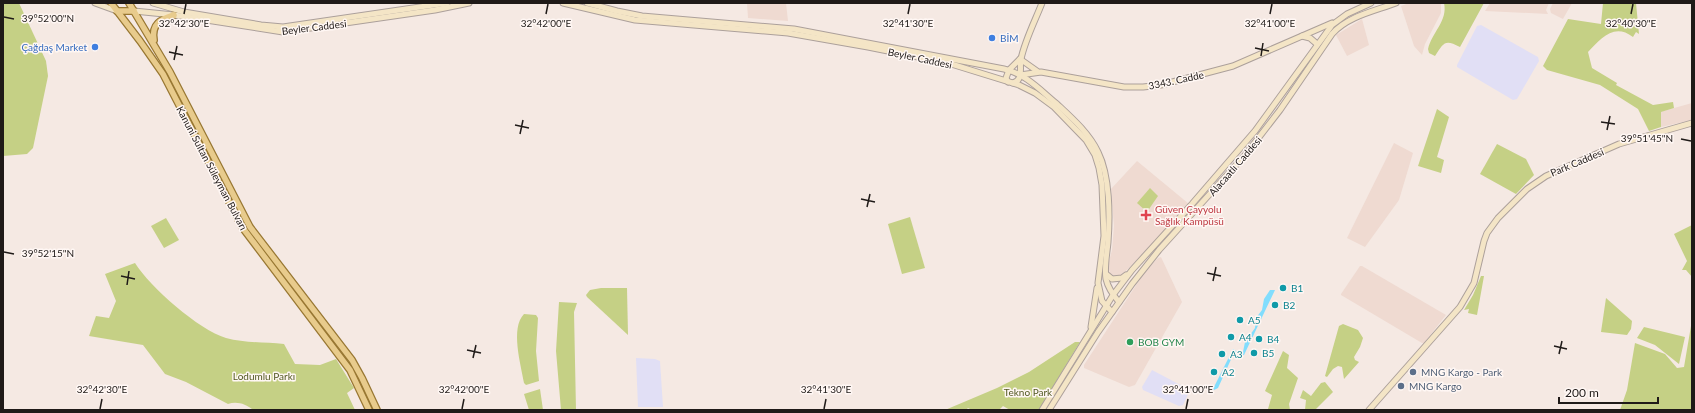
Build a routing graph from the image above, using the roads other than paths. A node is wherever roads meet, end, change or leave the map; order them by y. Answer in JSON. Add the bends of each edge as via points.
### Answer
{"nodes":[{"id":1,"x":95,"y":3,"type":"edge"},
{"id":2,"x":111,"y":3,"type":"edge"},
{"id":3,"x":129,"y":3,"type":"edge"},
{"id":4,"x":153,"y":3,"type":"edge"},
{"id":5,"x":447,"y":3,"type":"edge"},
{"id":6,"x":469,"y":3,"type":"edge"},
{"id":7,"x":563,"y":3,"type":"edge"},
{"id":8,"x":587,"y":3,"type":"edge"},
{"id":9,"x":1042,"y":3,"type":"edge"},
{"id":10,"x":1371,"y":3,"type":"edge"},
{"id":11,"x":1396,"y":3,"type":"edge"},
{"id":12,"x":454,"y":4,"type":"edge"},
{"id":13,"x":435,"y":8,"type":"junction"},
{"id":14,"x":428,"y":9,"type":"junction"},
{"id":15,"x":116,"y":11,"type":"junction"},
{"id":16,"x":134,"y":11,"type":"junction"},
{"id":17,"x":174,"y":15,"type":"junction"},
{"id":18,"x":1335,"y":22,"type":"junction"},
{"id":19,"x":692,"y":23,"type":"junction"},
{"id":20,"x":722,"y":25,"type":"junction"},
{"id":21,"x":145,"y":30,"type":"junction"},
{"id":22,"x":1301,"y":36,"type":"junction"},
{"id":23,"x":137,"y":37,"type":"junction"},
{"id":24,"x":1317,"y":44,"type":"junction"},
{"id":25,"x":155,"y":46,"type":"junction"},
{"id":26,"x":1020,"y":59,"type":"junction"},
{"id":27,"x":1009,"y":70,"type":"junction"},
{"id":28,"x":1038,"y":72,"type":"junction"},
{"id":29,"x":1020,"y":75,"type":"junction"},
{"id":30,"x":1011,"y":83,"type":"junction"},
{"id":31,"x":1692,"y":123,"type":"edge"},
{"id":32,"x":1132,"y":270,"type":"junction"},
{"id":33,"x":1105,"y":273,"type":"junction"},
{"id":34,"x":1098,"y":279,"type":"junction"},
{"id":35,"x":1113,"y":296,"type":"junction"},
{"id":36,"x":1119,"y":302,"type":"junction"},
{"id":37,"x":1106,"y":306,"type":"junction"},
{"id":38,"x":1112,"y":312,"type":"junction"},
{"id":39,"x":1089,"y":334,"type":"junction"},
{"id":40,"x":369,"y":410,"type":"edge"},
{"id":41,"x":377,"y":410,"type":"edge"},
{"id":42,"x":1042,"y":410,"type":"edge"},
{"id":43,"x":1049,"y":410,"type":"edge"},
{"id":44,"x":1369,"y":410,"type":"edge"}],
"edges":[{"from":1,"to":15,"type":"main road"},
{"from":2,"to":15,"type":"main road","name":"Kanuni Sultan Süleyman Bulvarı"},
{"from":3,"to":16,"type":"main road","name":"Kanuni Sultan Süleyman Bulvarı"},
{"from":4,"to":14,"type":"main road","name":"Beyler Caddesi","via":[[184,12],[283,27]]},
{"from":5,"to":13,"type":"main road","name":"Beyler Caddesi"},
{"from":6,"to":12,"type":"main road","name":"Beyler Caddesi"},
{"from":7,"to":19,"type":"main road","name":"Beyler Caddesi","via":[[635,20]]},
{"from":8,"to":19,"type":"main road","name":"Beyler Caddesi","via":[[630,14]]},
{"from":9,"to":26,"type":"main road"},
{"from":10,"to":18,"type":"main road","name":"Alacaatlı Caddesi"},
{"from":11,"to":36,"type":"main road","name":"Alacaatlı Caddesi","via":[[1353,19],[1335,30],[1271,123],[1149,262]]},
{"from":12,"to":13,"type":"main road","name":"Beyler Caddesi"},
{"from":13,"to":14,"type":"main road","name":"Beyler Caddesi"},
{"from":14,"to":17,"type":"main road","name":"Beyler Caddesi","via":[[283,32]]},
{"from":15,"to":16,"type":"main road"},
{"from":15,"to":23,"type":"main road","name":"Kanuni Sultan Süleyman Bulvarı"},
{"from":16,"to":17,"type":"main road","name":"Beyler Caddesi"},
{"from":16,"to":21,"type":"main road","name":"Kanuni Sultan Süleyman Bulvarı"},
{"from":17,"to":25,"type":"main road","via":[[156,23],[153,35]]},
{"from":18,"to":22,"type":"main road","name":"3343. Cadde"},
{"from":18,"to":24,"type":"main road","name":"Alacaatlı Caddesi"},
{"from":19,"to":20,"type":"main road","name":"Beyler Caddesi"},
{"from":20,"to":27,"type":"main road","name":"Beyler Caddesi","via":[[794,29]]},
{"from":20,"to":30,"type":"main road","name":"Beyler Caddesi","via":[[788,33],[948,63]]},
{"from":21,"to":23,"type":"main road","via":[[139,29]]},
{"from":21,"to":25,"type":"main road","name":"Kanuni Sultan Süleyman Bulvarı"},
{"from":22,"to":24,"type":"main road","via":[[1310,38]]},
{"from":22,"to":28,"type":"main road","name":"3343. Cadde","via":[[1228,68],[1162,85],[1124,86]]},
{"from":23,"to":40,"type":"main road","name":"Kanuni Sultan Süleyman Bulvarı","via":[[163,74],[242,227],[350,370]]},
{"from":24,"to":32,"type":"main road","name":"Alacaatlı Caddesi","via":[[1255,131]]},
{"from":25,"to":41,"type":"main road","name":"Kanuni Sultan Süleyman Bulvarı","via":[[250,227],[352,360]]},
{"from":26,"to":27,"type":"main road"},
{"from":26,"to":28,"type":"main road"},
{"from":26,"to":29,"type":"main road"},
{"from":27,"to":29,"type":"main road","name":"Beyler Caddesi"},
{"from":27,"to":30,"type":"main road","via":[[1006,78]]},
{"from":28,"to":29,"type":"main road","name":"3343. Cadde"},
{"from":29,"to":30,"type":"main road","via":[[1017,82]]},
{"from":29,"to":33,"type":"main road","name":"Beyler Caddesi","via":[[1078,124],[1099,153],[1106,178],[1108,209]]},
{"from":30,"to":34,"type":"main road","name":"Beyler Caddesi","via":[[1046,100],[1083,137],[1095,155],[1100,168],[1104,224]]},
{"from":31,"to":44,"type":"main road","name":"Park Caddesi","via":[[1628,141],[1546,176],[1527,189],[1498,218],[1485,237],[1476,278],[1465,300]]},
{"from":32,"to":33,"type":"main road","via":[[1117,279],[1112,279]]},
{"from":32,"to":35,"type":"main road","name":"Alacaatlı Caddesi"},
{"from":33,"to":35,"type":"main road","name":"Beyler Caddesi"},
{"from":34,"to":37,"type":"main road","name":"Beyler Caddesi","via":[[1101,298]]},
{"from":34,"to":39,"type":"main road","via":[[1095,310]]},
{"from":35,"to":36,"type":"main road"},
{"from":35,"to":37,"type":"main road","name":"Alacaatlı Caddesi"},
{"from":36,"to":38,"type":"main road","name":"Alacaatlı Caddesi"},
{"from":37,"to":38,"type":"main road"},
{"from":37,"to":39,"type":"main road","name":"Alacaatlı Caddesi"},
{"from":38,"to":43,"type":"main road","name":"Alacaatlı Caddesi"},
{"from":39,"to":42,"type":"main road","name":"Alacaatlı Caddesi"}]}
